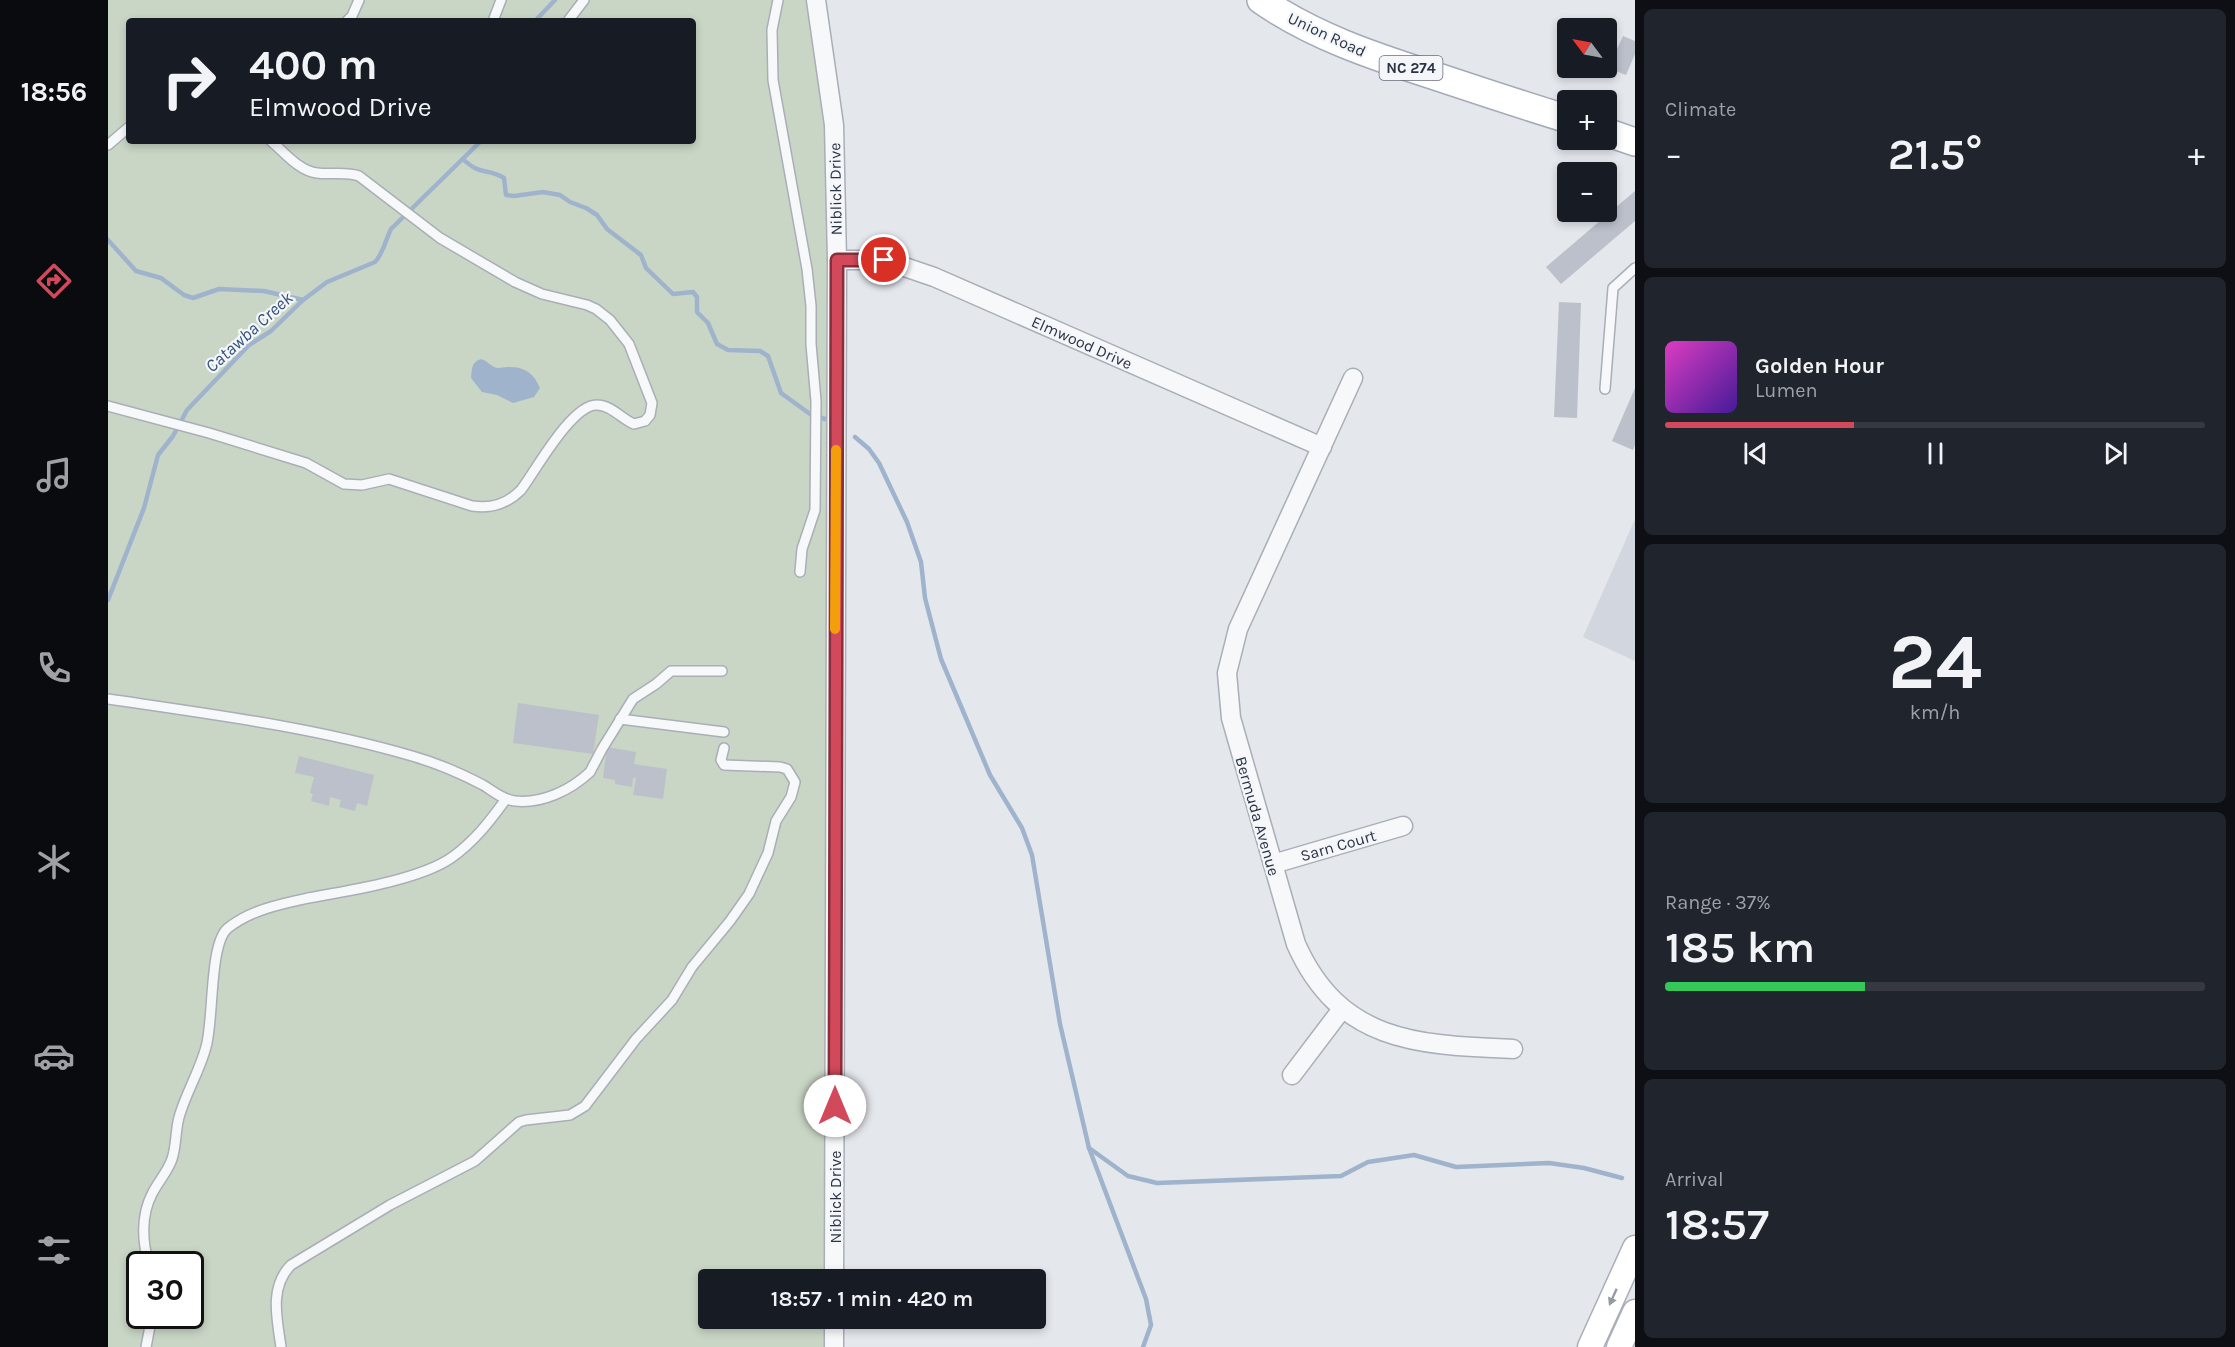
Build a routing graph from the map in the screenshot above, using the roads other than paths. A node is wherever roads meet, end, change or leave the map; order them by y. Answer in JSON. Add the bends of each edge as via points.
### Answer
{"nodes":[{"id":1,"x":359,"y":0,"type":"edge"},
{"id":2,"x":501,"y":0,"type":"edge"},
{"id":3,"x":584,"y":0,"type":"edge"},
{"id":4,"x":778,"y":0,"type":"edge"},
{"id":5,"x":816,"y":0,"type":"edge"},
{"id":6,"x":1261,"y":0,"type":"edge"},
{"id":7,"x":350,"y":18,"type":"edge"},
{"id":8,"x":494,"y":18,"type":"edge"},
{"id":9,"x":570,"y":18,"type":"edge"},
{"id":10,"x":1557,"y":115,"type":"edge"},
{"id":11,"x":126,"y":130,"type":"edge"},
{"id":12,"x":1617,"y":135,"type":"edge"},
{"id":13,"x":1635,"y":141,"type":"edge"},
{"id":14,"x":273,"y":144,"type":"edge"},
{"id":15,"x":108,"y":145,"type":"edge"},
{"id":16,"x":837,"y":260,"type":"junction"},
{"id":17,"x":1635,"y":268,"type":"edge"},
{"id":18,"x":1353,"y":378,"type":"dead end"},
{"id":19,"x":1605,"y":389,"type":"dead end"},
{"id":20,"x":108,"y":406,"type":"edge"},
{"id":21,"x":1322,"y":447,"type":"junction"},
{"id":22,"x":800,"y":572,"type":"dead end"},
{"id":23,"x":722,"y":671,"type":"dead end"},
{"id":24,"x":108,"y":699,"type":"edge"},
{"id":25,"x":620,"y":719,"type":"junction"},
{"id":26,"x":724,"y":732,"type":"dead end"},
{"id":27,"x":724,"y":748,"type":"dead end"},
{"id":28,"x":506,"y":799,"type":"junction"},
{"id":29,"x":1402,"y":826,"type":"dead end"},
{"id":30,"x":1273,"y":864,"type":"junction"},
{"id":31,"x":1342,"y":1010,"type":"junction"},
{"id":32,"x":1514,"y":1049,"type":"dead end"},
{"id":33,"x":1292,"y":1075,"type":"dead end"},
{"id":34,"x":1635,"y":1248,"type":"edge"},
{"id":35,"x":147,"y":1251,"type":"edge"},
{"id":36,"x":834,"y":1269,"type":"edge"},
{"id":37,"x":1635,"y":1312,"type":"edge"},
{"id":38,"x":149,"y":1329,"type":"edge"},
{"id":39,"x":834,"y":1329,"type":"edge"},
{"id":40,"x":146,"y":1347,"type":"edge"},
{"id":41,"x":281,"y":1347,"type":"edge"},
{"id":42,"x":834,"y":1347,"type":"edge"},
{"id":43,"x":1590,"y":1347,"type":"edge"},
{"id":44,"x":1619,"y":1347,"type":"edge"}],
"edges":[{"from":1,"to":7,"type":"lane"},
{"from":2,"to":8,"type":"lane"},
{"from":3,"to":9,"type":"lane"},
{"from":4,"to":22,"type":"lane","via":[[772,30],[773,80],[807,269],[816,401],[815,510],[802,549]]},
{"from":5,"to":16,"type":"street","name":"Niblick Drive","via":[[834,125]]},
{"from":6,"to":10,"type":"main road","name":"Union Road","number":"NC 274","via":[[1332,39],[1374,56]]},
{"from":11,"to":15,"type":"lane"},
{"from":12,"to":13,"type":"main road"},
{"from":14,"to":20,"type":"lane","via":[[309,171],[352,174],[386,195],[440,238],[530,290],[596,309],[629,344],[650,393],[652,409],[645,421],[634,424],[606,407],[587,407],[571,419],[513,498],[486,508],[389,479],[344,484],[306,463]]},
{"from":16,"to":21,"type":"street","name":"Elmwood Drive","via":[[884,260],[934,277]]},
{"from":16,"to":36,"type":"street","name":"Niblick Drive"},
{"from":17,"to":19,"type":"lane","via":[[1613,288]]},
{"from":18,"to":21,"type":"street","name":"Bermuda Avenue"},
{"from":21,"to":30,"type":"street","name":"Bermuda Avenue","via":[[1245,610],[1227,673],[1231,718]]},
{"from":23,"to":25,"type":"lane","via":[[671,671],[633,699]]},
{"from":24,"to":28,"type":"lane","via":[[297,727],[376,746],[432,762]]},
{"from":25,"to":26,"type":"lane"},
{"from":25,"to":28,"type":"lane","via":[[581,781],[537,799]]},
{"from":27,"to":41,"type":"lane","via":[[724,765],[780,768],[787,770],[795,782],[776,821],[768,853],[740,909],[585,1106],[570,1114],[519,1122],[475,1161],[390,1205],[291,1265],[281,1276],[276,1293]]},
{"from":28,"to":35,"type":"lane","via":[[472,842],[437,867],[378,884],[276,904],[243,918],[223,932],[217,948],[207,1044],[182,1105],[171,1162],[147,1206]]},
{"from":29,"to":30,"type":"street","name":"Sarn Court"},
{"from":30,"to":31,"type":"street","name":"Bermuda Avenue","via":[[1302,957],[1316,981]]},
{"from":31,"to":32,"type":"street","name":"Bermuda Avenue","via":[[1397,1036],[1462,1047]]},
{"from":31,"to":33,"type":"street"},
{"from":34,"to":43,"type":"main road","one_way":true},
{"from":37,"to":44,"type":"main road"},
{"from":38,"to":40,"type":"lane"},
{"from":39,"to":42,"type":"street"}]}
